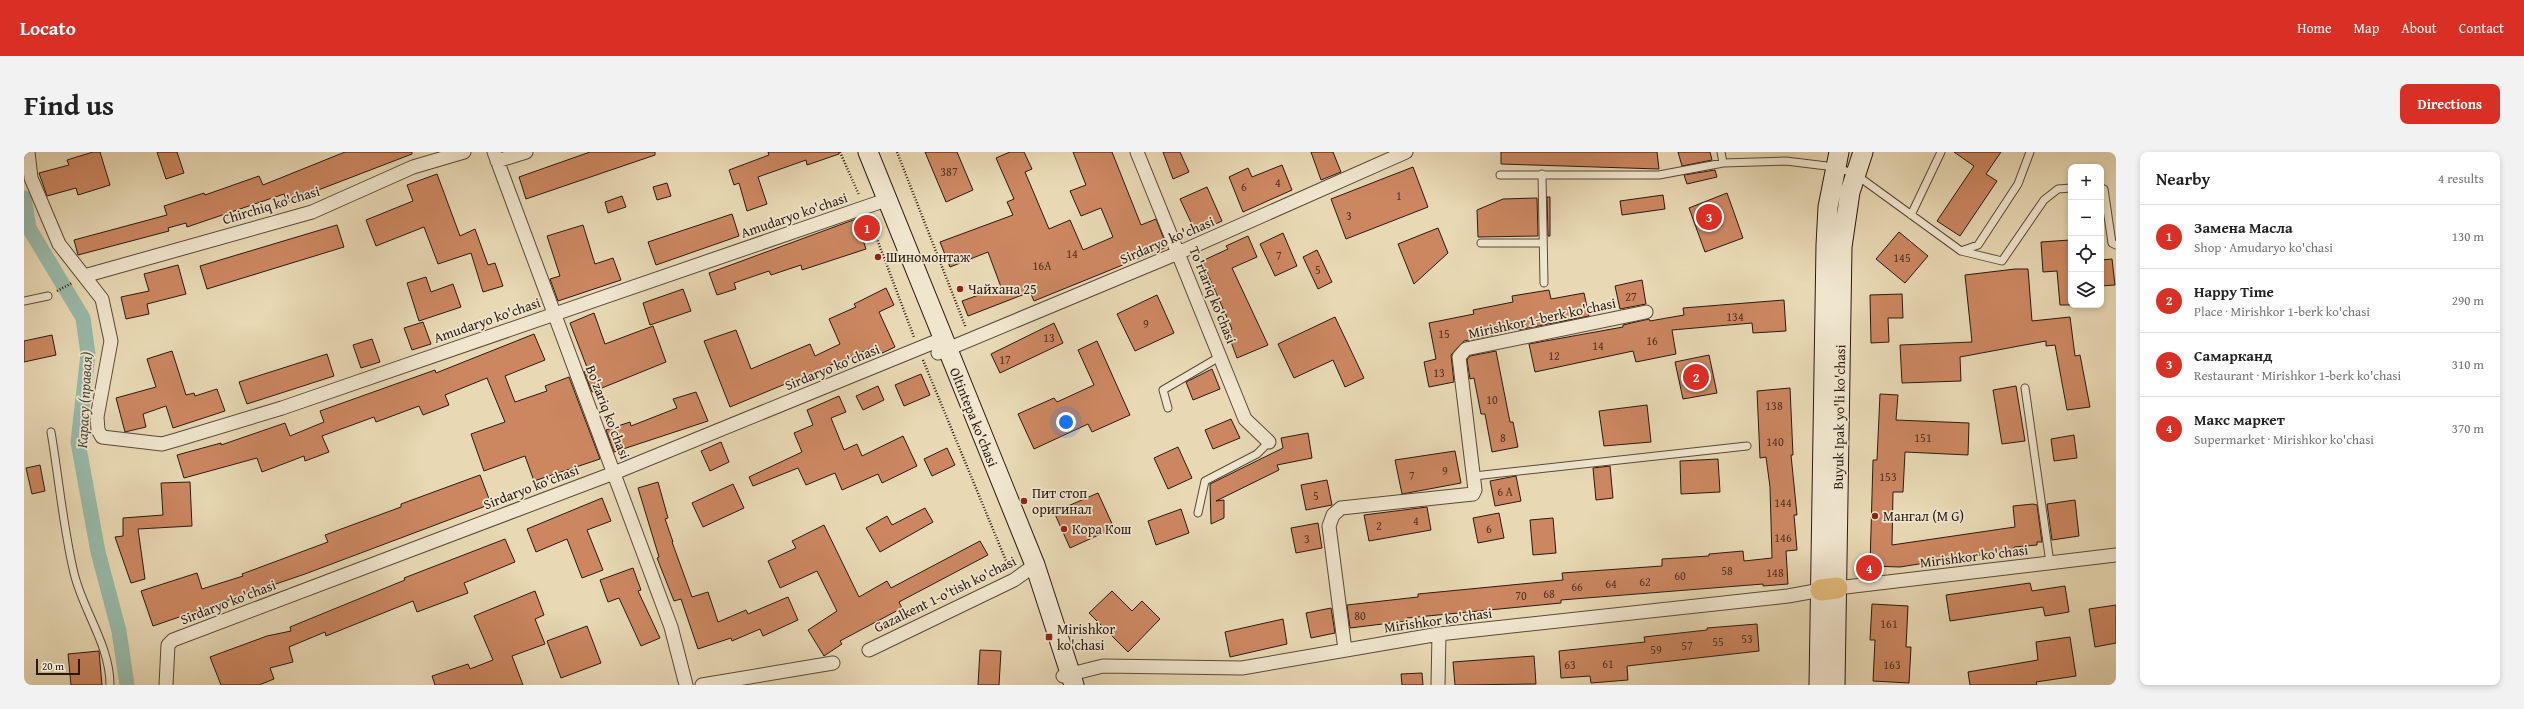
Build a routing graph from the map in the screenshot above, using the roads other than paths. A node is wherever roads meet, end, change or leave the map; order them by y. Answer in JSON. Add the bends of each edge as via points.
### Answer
{"nodes":[{"id":1,"x":28,"y":152,"type":"edge"},
{"id":2,"x":464,"y":152,"type":"edge"},
{"id":3,"x":526,"y":152,"type":"edge"},
{"id":4,"x":858,"y":152,"type":"edge"},
{"id":5,"x":868,"y":152,"type":"edge"},
{"id":6,"x":1137,"y":152,"type":"edge"},
{"id":7,"x":1406,"y":152,"type":"edge"},
{"id":8,"x":1721,"y":152,"type":"edge"},
{"id":9,"x":1862,"y":152,"type":"edge"},
{"id":10,"x":1941,"y":152,"type":"edge"},
{"id":11,"x":2030,"y":152,"type":"edge"},
{"id":12,"x":496,"y":156,"type":"edge"},
{"id":13,"x":1837,"y":159,"type":"edge"},
{"id":14,"x":1723,"y":163,"type":"junction"},
{"id":15,"x":1542,"y":174,"type":"junction"},
{"id":16,"x":1855,"y":174,"type":"junction"},
{"id":17,"x":1500,"y":175,"type":"dead end"},
{"id":18,"x":2068,"y":188,"type":"edge"},
{"id":19,"x":2104,"y":189,"type":"edge"},
{"id":20,"x":877,"y":204,"type":"junction"},
{"id":21,"x":1911,"y":215,"type":"junction"},
{"id":22,"x":1481,"y":243,"type":"dead end"},
{"id":23,"x":1542,"y":243,"type":"junction"},
{"id":24,"x":2116,"y":246,"type":"edge"},
{"id":25,"x":1961,"y":250,"type":"junction"},
{"id":26,"x":1178,"y":253,"type":"junction"},
{"id":27,"x":84,"y":276,"type":"junction"},
{"id":28,"x":1544,"y":283,"type":"dead end"},
{"id":29,"x":48,"y":296,"type":"road end"},
{"id":30,"x":24,"y":301,"type":"edge"},
{"id":31,"x":1646,"y":312,"type":"dead end"},
{"id":32,"x":553,"y":315,"type":"junction"},
{"id":33,"x":936,"y":346,"type":"junction"},
{"id":34,"x":1221,"y":356,"type":"junction"},
{"id":35,"x":2025,"y":388,"type":"dead end"},
{"id":36,"x":1168,"y":408,"type":"dead end"},
{"id":37,"x":51,"y":432,"type":"dead end"},
{"id":38,"x":1268,"y":442,"type":"joint"},
{"id":39,"x":1747,"y":446,"type":"dead end"},
{"id":40,"x":614,"y":473,"type":"junction"},
{"id":41,"x":1474,"y":476,"type":"junction"},
{"id":42,"x":1198,"y":513,"type":"dead end"},
{"id":43,"x":2116,"y":554,"type":"edge"},
{"id":44,"x":2050,"y":563,"type":"junction"},
{"id":45,"x":1025,"y":573,"type":"junction"},
{"id":46,"x":1829,"y":589,"type":"junction"},
{"id":47,"x":1439,"y":634,"type":"junction"},
{"id":48,"x":869,"y":650,"type":"dead end"},
{"id":49,"x":1344,"y":650,"type":"junction"},
{"id":50,"x":833,"y":663,"type":"dead end"},
{"id":51,"x":1068,"y":680,"type":"edge"},
{"id":52,"x":110,"y":685,"type":"edge"},
{"id":53,"x":166,"y":685,"type":"edge"},
{"id":54,"x":686,"y":685,"type":"edge"},
{"id":55,"x":702,"y":685,"type":"edge"},
{"id":56,"x":1438,"y":685,"type":"edge"},
{"id":57,"x":1819,"y":685,"type":"edge"},
{"id":58,"x":1835,"y":685,"type":"edge"}],
"edges":[{"from":1,"to":27,"type":"street","via":[[31,178],[59,244]]},
{"from":2,"to":27,"type":"street","name":"Chirchiq ko'chasi","via":[[413,167],[312,212]]},
{"from":3,"to":12,"type":"street"},
{"from":4,"to":20,"type":"main road","name":"Oltintepa ko'chasi"},
{"from":5,"to":20,"type":"main road","name":"Oltintepa ko'chasi"},
{"from":6,"to":26,"type":"street","name":"To'rtariq ko'chasi"},
{"from":7,"to":26,"type":"street","name":"Sirdaryo ko'chasi"},
{"from":8,"to":14,"type":"lane"},
{"from":9,"to":16,"type":"main road","name":"Buyuk Ipak yo'li ko'chasi"},
{"from":10,"to":21,"type":"lane"},
{"from":11,"to":25,"type":"lane","via":[[2018,184],[1978,245]]},
{"from":12,"to":32,"type":"street","name":"Bo'zariq ko'chasi"},
{"from":13,"to":14,"type":"lane"},
{"from":13,"to":16,"type":"lane"},
{"from":13,"to":46,"type":"main road","name":"Buyuk Ipak yo'li ko'chasi","via":[[1828,207],[1826,245]]},
{"from":14,"to":15,"type":"lane","via":[[1659,175]]},
{"from":15,"to":17,"type":"lane"},
{"from":15,"to":23,"type":"lane"},
{"from":16,"to":21,"type":"lane"},
{"from":16,"to":46,"type":"main road","name":"Buyuk Ipak yo'li ko'chasi","via":[[1846,210],[1842,247]]},
{"from":18,"to":25,"type":"lane","via":[[2058,189],[2044,200],[2002,261]]},
{"from":19,"to":24,"type":"lane","via":[[2112,243]]},
{"from":20,"to":32,"type":"street","name":"Amudaryo ko'chasi"},
{"from":20,"to":33,"type":"main road","name":"Oltintepa ko'chasi"},
{"from":21,"to":25,"type":"lane"},
{"from":22,"to":23,"type":"lane"},
{"from":23,"to":28,"type":"lane"},
{"from":26,"to":33,"type":"street","name":"Sirdaryo ko'chasi","via":[[971,339]]},
{"from":26,"to":34,"type":"street","name":"To'rtariq ko'chasi"},
{"from":27,"to":32,"type":"street","name":"Amudaryo ko'chasi","via":[[102,299],[111,341],[97,417],[98,430],[102,437],[162,444],[282,408]]},
{"from":29,"to":30,"type":"lane"},
{"from":31,"to":41,"type":"street","name":"Mirishkor 1-berk ko'chasi","via":[[1461,352],[1459,357]]},
{"from":32,"to":40,"type":"street","name":"Bo'zariq ko'chasi"},
{"from":33,"to":40,"type":"street","name":"Sirdaryo ko'chasi"},
{"from":33,"to":45,"type":"main road","name":"Oltintepa ko'chasi"},
{"from":34,"to":36,"type":"lane","via":[[1163,390]]},
{"from":34,"to":38,"type":"street","name":"To'rtariq ko'chasi","via":[[1245,419]]},
{"from":35,"to":44,"type":"lane"},
{"from":37,"to":52,"type":"lane","via":[[74,574],[102,644],[110,674]]},
{"from":38,"to":42,"type":"lane","via":[[1257,454],[1205,481]]},
{"from":39,"to":41,"type":"lane"},
{"from":40,"to":53,"type":"street","name":"Sirdaryo ko'chasi","via":[[173,640],[168,645]]},
{"from":40,"to":54,"type":"street","name":"Bo'zariq ko'chasi","via":[[671,627]]},
{"from":41,"to":49,"type":"street","name":"Mirishkor 1-berk ko'chasi","via":[[1473,494],[1341,508],[1333,515],[1329,526]]},
{"from":43,"to":44,"type":"street","name":"Mirishkor ko'chasi"},
{"from":44,"to":46,"type":"street","name":"Mirishkor ko'chasi"},
{"from":45,"to":48,"type":"street","name":"Gazalkent 1-o'tish ko'chasi"},
{"from":45,"to":51,"type":"main road","name":"Oltintepa ko'chasi"},
{"from":46,"to":47,"type":"street","name":"Mirishkor ko'chasi","via":[[1788,596]]},
{"from":46,"to":57,"type":"main road","name":"Buyuk Ipak yo'li ko'chasi"},
{"from":46,"to":58,"type":"main road","name":"Buyuk Ipak yo'li ko'chasi"},
{"from":47,"to":49,"type":"street","name":"Mirishkor ko'chasi"},
{"from":47,"to":56,"type":"street"},
{"from":49,"to":51,"type":"street","name":"Mirishkor ko'chasi","via":[[1242,668],[1103,666]]},
{"from":50,"to":55,"type":"street"}]}
